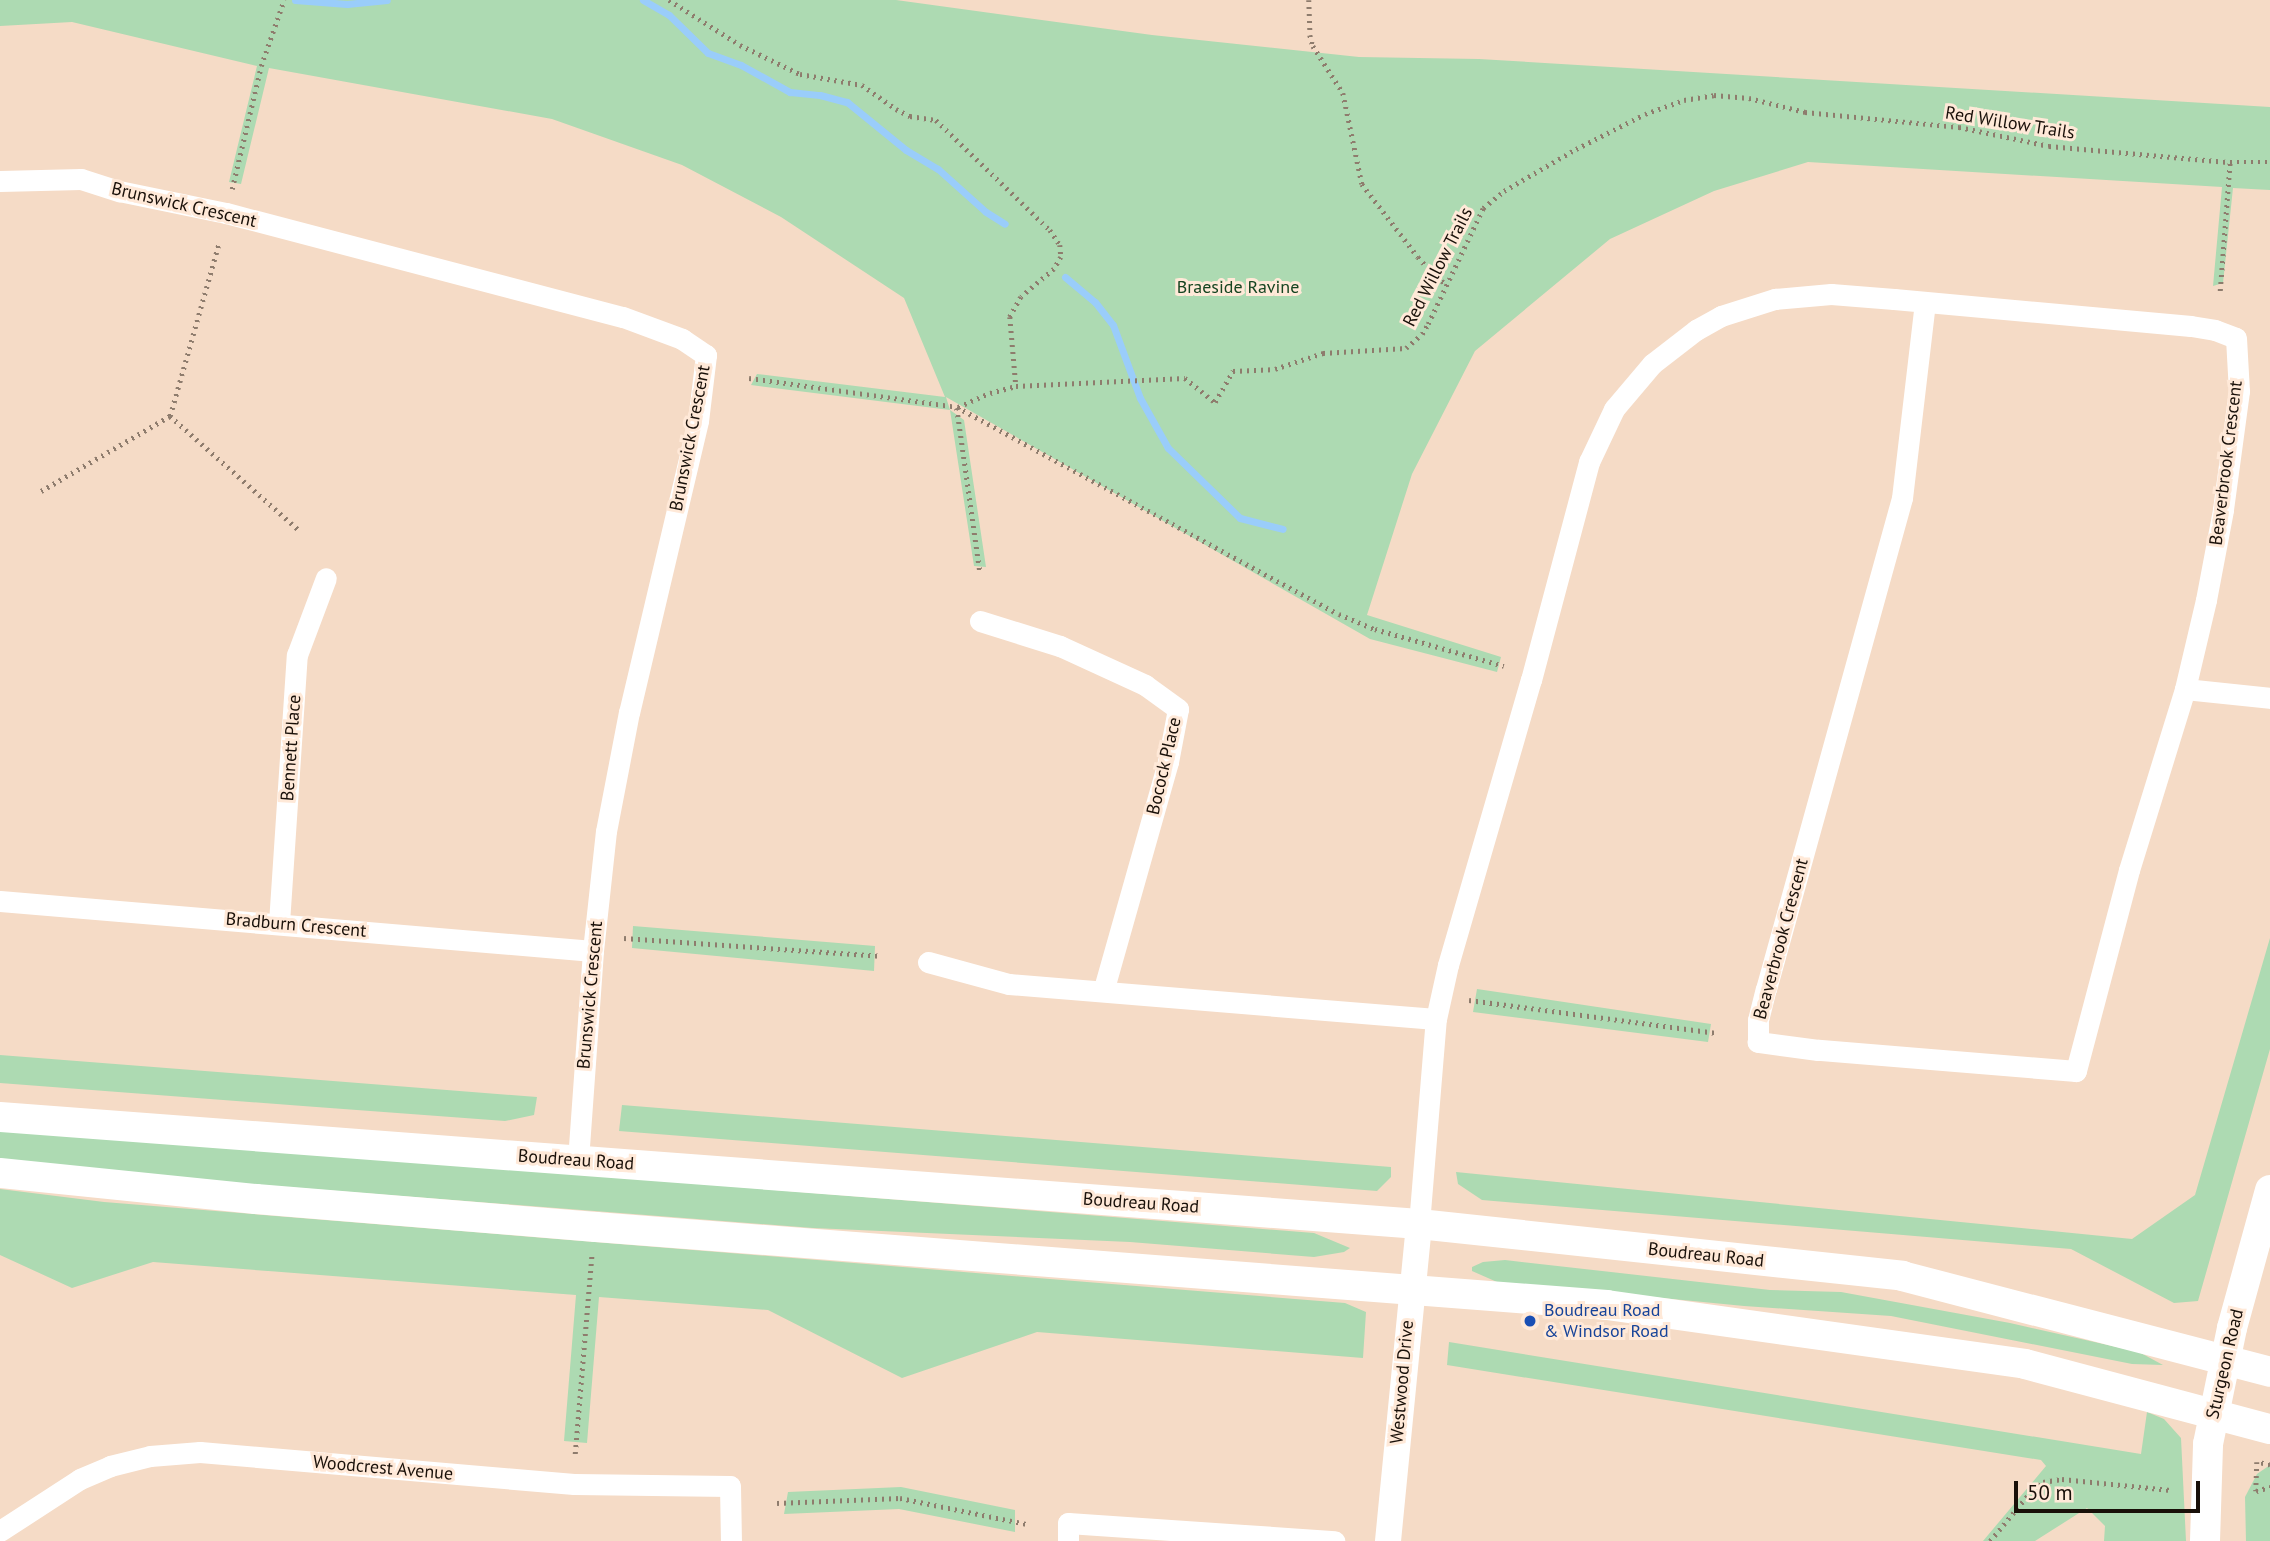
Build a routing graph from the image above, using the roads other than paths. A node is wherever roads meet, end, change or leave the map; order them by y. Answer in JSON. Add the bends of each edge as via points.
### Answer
{"nodes":[{"id":1,"x":0,"y":181,"type":"edge"},
{"id":2,"x":1925,"y":302,"type":"junction"},
{"id":3,"x":326,"y":578,"type":"dead end"},
{"id":4,"x":980,"y":621,"type":"dead end"},
{"id":5,"x":2185,"y":689,"type":"junction"},
{"id":6,"x":2270,"y":698,"type":"edge"},
{"id":7,"x":0,"y":901,"type":"edge"},
{"id":8,"x":279,"y":923,"type":"junction"},
{"id":9,"x":593,"y":951,"type":"junction"},
{"id":10,"x":928,"y":962,"type":"dead end"},
{"id":11,"x":1103,"y":991,"type":"junction"},
{"id":12,"x":1436,"y":1019,"type":"junction"},
{"id":13,"x":0,"y":1117,"type":"edge"},
{"id":14,"x":578,"y":1160,"type":"junction"},
{"id":15,"x":0,"y":1173,"type":"edge"},
{"id":16,"x":2270,"y":1190,"type":"edge"},
{"id":17,"x":1419,"y":1224,"type":"junction"},
{"id":18,"x":1411,"y":1291,"type":"junction"},
{"id":19,"x":2226,"y":1358,"type":"junction"},
{"id":20,"x":2270,"y":1372,"type":"edge"},
{"id":21,"x":2214,"y":1412,"type":"junction"},
{"id":22,"x":2270,"y":1429,"type":"edge"},
{"id":23,"x":1,"y":1529,"type":"edge"},
{"id":24,"x":731,"y":1541,"type":"edge"},
{"id":25,"x":1068,"y":1541,"type":"edge"},
{"id":26,"x":1334,"y":1541,"type":"edge"},
{"id":27,"x":1388,"y":1541,"type":"edge"},
{"id":28,"x":2205,"y":1541,"type":"edge"}],
"edges":[{"from":1,"to":9,"type":"street","name":"Brunswick Crescent","via":[[81,179],[226,214],[623,317],[682,339],[706,355],[698,421],[629,712],[606,831]]},
{"from":2,"to":5,"type":"street","name":"Beaverbrook Crescent","via":[[2191,326],[2236,338],[2239,391],[2223,510]]},
{"from":2,"to":5,"type":"street","name":"Beaverbrook Crescent","via":[[1902,498],[1766,989],[1758,1042],[2076,1071],[2129,870]]},
{"from":2,"to":12,"type":"street","name":"Beaverbrook Crescent","via":[[1831,294],[1748,306],[1673,345],[1614,409],[1589,462]]},
{"from":3,"to":8,"type":"street","name":"Bennett Place","via":[[297,655]]},
{"from":4,"to":11,"type":"street","name":"Bocock Place","via":[[1060,646],[1145,685],[1178,709],[1168,762]]},
{"from":5,"to":6,"type":"street"},
{"from":7,"to":8,"type":"street","name":"Bradburn Crescent"},
{"from":8,"to":9,"type":"street","name":"Bradburn Crescent"},
{"from":9,"to":14,"type":"street","name":"Brunswick Crescent"},
{"from":10,"to":11,"type":"street","via":[[1009,984]]},
{"from":11,"to":12,"type":"street"},
{"from":12,"to":17,"type":"street","name":"Beaverbrook Crescent"},
{"from":13,"to":14,"type":"main road","name":"Boudreau Road"},
{"from":14,"to":17,"type":"main road","name":"Boudreau Road"},
{"from":15,"to":18,"type":"main road","via":[[270,1200]]},
{"from":16,"to":19,"type":"main road","name":"Sturgeon Road"},
{"from":17,"to":18,"type":"street","name":"Westwood Drive"},
{"from":17,"to":19,"type":"main road","name":"Boudreau Road","via":[[1902,1276]]},
{"from":18,"to":21,"type":"main road","via":[[1608,1305],[2025,1364]]},
{"from":18,"to":27,"type":"street","name":"Westwood Drive"},
{"from":19,"to":20,"type":"main road","name":"Boudreau Road"},
{"from":19,"to":21,"type":"main road","name":"Sturgeon Road"},
{"from":21,"to":22,"type":"main road"},
{"from":21,"to":28,"type":"main road","name":"Sturgeon Road","via":[[2208,1444]]},
{"from":23,"to":24,"type":"street","name":"Woodcrest Avenue","via":[[80,1479],[110,1466],[150,1456],[200,1452],[574,1484],[730,1486]]},
{"from":25,"to":26,"type":"street","via":[[1068,1523]]}]}
